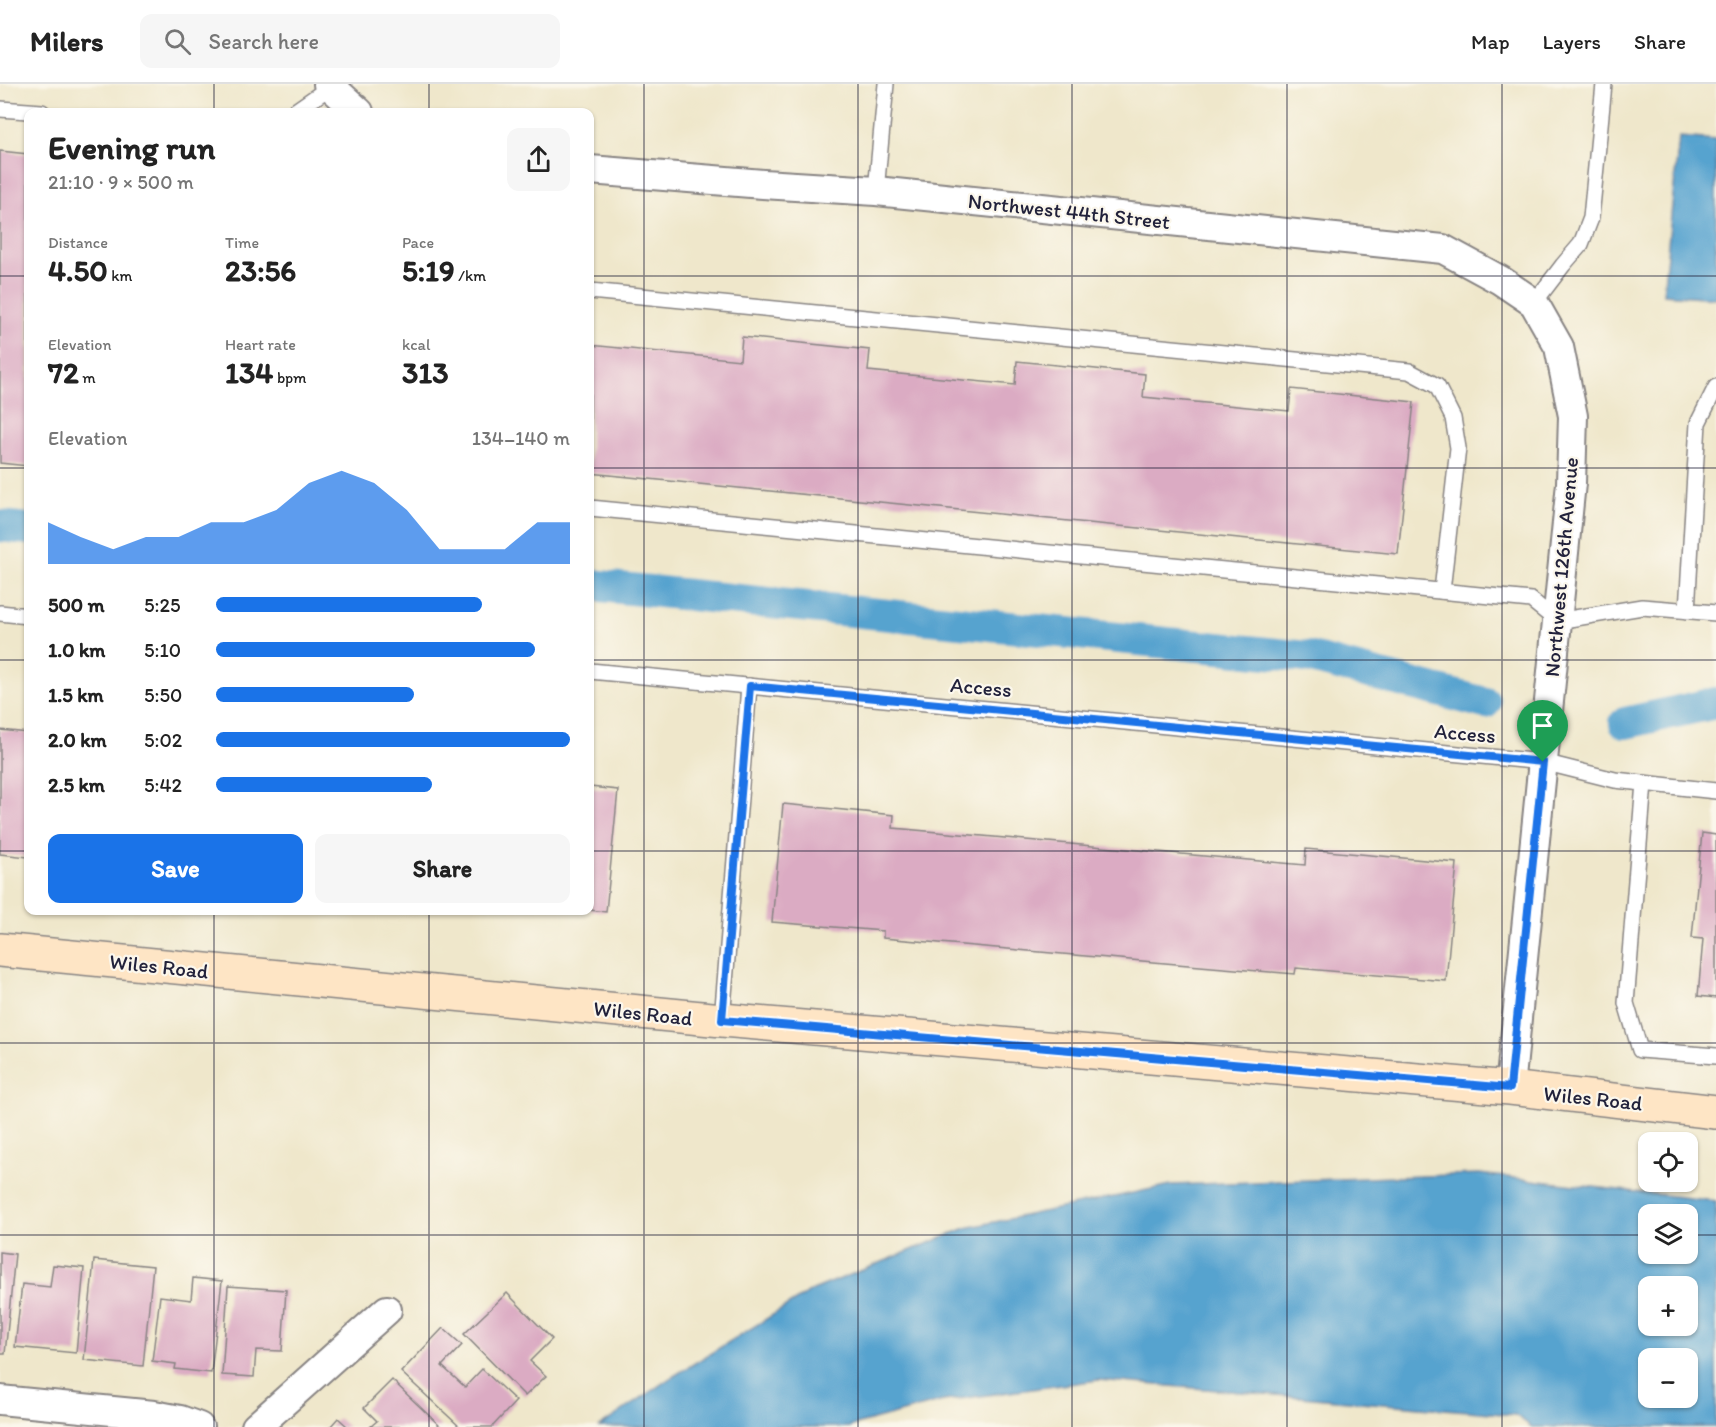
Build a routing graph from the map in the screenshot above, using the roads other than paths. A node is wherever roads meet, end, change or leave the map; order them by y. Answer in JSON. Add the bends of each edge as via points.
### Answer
{"nodes":[{"id":1,"x":886,"y":84,"type":"edge"},
{"id":2,"x":1604,"y":84,"type":"edge"},
{"id":3,"x":329,"y":85,"type":"edge"},
{"id":4,"x":299,"y":108,"type":"edge"},
{"id":5,"x":355,"y":108,"type":"edge"},
{"id":6,"x":0,"y":109,"type":"edge"},
{"id":7,"x":24,"y":111,"type":"edge"},
{"id":8,"x":594,"y":170,"type":"edge"},
{"id":9,"x":876,"y":191,"type":"junction"},
{"id":10,"x":594,"y":291,"type":"edge"},
{"id":11,"x":1534,"y":303,"type":"junction"},
{"id":12,"x":1716,"y":387,"type":"edge"},
{"id":13,"x":594,"y":508,"type":"edge"},
{"id":14,"x":1442,"y":591,"type":"junction"},
{"id":15,"x":1687,"y":611,"type":"junction"},
{"id":16,"x":1716,"y":613,"type":"edge"},
{"id":17,"x":0,"y":614,"type":"edge"},
{"id":18,"x":24,"y":616,"type":"edge"},
{"id":19,"x":1557,"y":621,"type":"junction"},
{"id":20,"x":594,"y":671,"type":"edge"},
{"id":21,"x":750,"y":686,"type":"junction"},
{"id":22,"x":1543,"y":762,"type":"junction"},
{"id":23,"x":1644,"y":783,"type":"junction"},
{"id":24,"x":1716,"y":791,"type":"edge"},
{"id":25,"x":0,"y":950,"type":"edge"},
{"id":26,"x":722,"y":1020,"type":"junction"},
{"id":27,"x":1716,"y":1056,"type":"edge"},
{"id":28,"x":1510,"y":1088,"type":"junction"},
{"id":29,"x":1716,"y":1112,"type":"edge"},
{"id":30,"x":387,"y":1310,"type":"dead end"},
{"id":31,"x":0,"y":1400,"type":"edge"},
{"id":32,"x":199,"y":1427,"type":"edge"},
{"id":33,"x":256,"y":1427,"type":"edge"}],
"edges":[{"from":1,"to":9,"type":"lane"},
{"from":2,"to":11,"type":"lane","via":[[1591,218],[1581,244]]},
{"from":3,"to":4,"type":"lane"},
{"from":3,"to":5,"type":"street"},
{"from":6,"to":7,"type":"lane"},
{"from":8,"to":9,"type":"street","name":"Northwest 44th Street"},
{"from":9,"to":11,"type":"street","name":"Northwest 44th Street","via":[[1443,249]]},
{"from":10,"to":14,"type":"lane","via":[[1409,371],[1437,387],[1453,418],[1458,448]]},
{"from":11,"to":19,"type":"street","name":"Northwest 126th Avenue","via":[[1558,347],[1573,416],[1571,483]]},
{"from":12,"to":15,"type":"lane","via":[[1698,423]]},
{"from":13,"to":14,"type":"lane"},
{"from":14,"to":19,"type":"lane","via":[[1531,600]]},
{"from":15,"to":16,"type":"lane"},
{"from":15,"to":19,"type":"lane","via":[[1642,607]]},
{"from":17,"to":18,"type":"lane"},
{"from":19,"to":22,"type":"street","name":"Northwest 126th Avenue"},
{"from":20,"to":21,"type":"lane","name":"Access"},
{"from":21,"to":22,"type":"lane","name":"Access"},
{"from":21,"to":26,"type":"lane"},
{"from":22,"to":23,"type":"lane","name":"Access"},
{"from":22,"to":28,"type":"street","name":"Northwest 126th Avenue"},
{"from":23,"to":24,"type":"lane","name":"Access"},
{"from":23,"to":27,"type":"lane","via":[[1626,1004],[1640,1050]]},
{"from":25,"to":26,"type":"street","name":"Wiles Road"},
{"from":26,"to":28,"type":"street","name":"Wiles Road"},
{"from":28,"to":29,"type":"street","name":"Wiles Road"},
{"from":30,"to":33,"type":"street"},
{"from":31,"to":32,"type":"street","via":[[154,1415]]}]}
